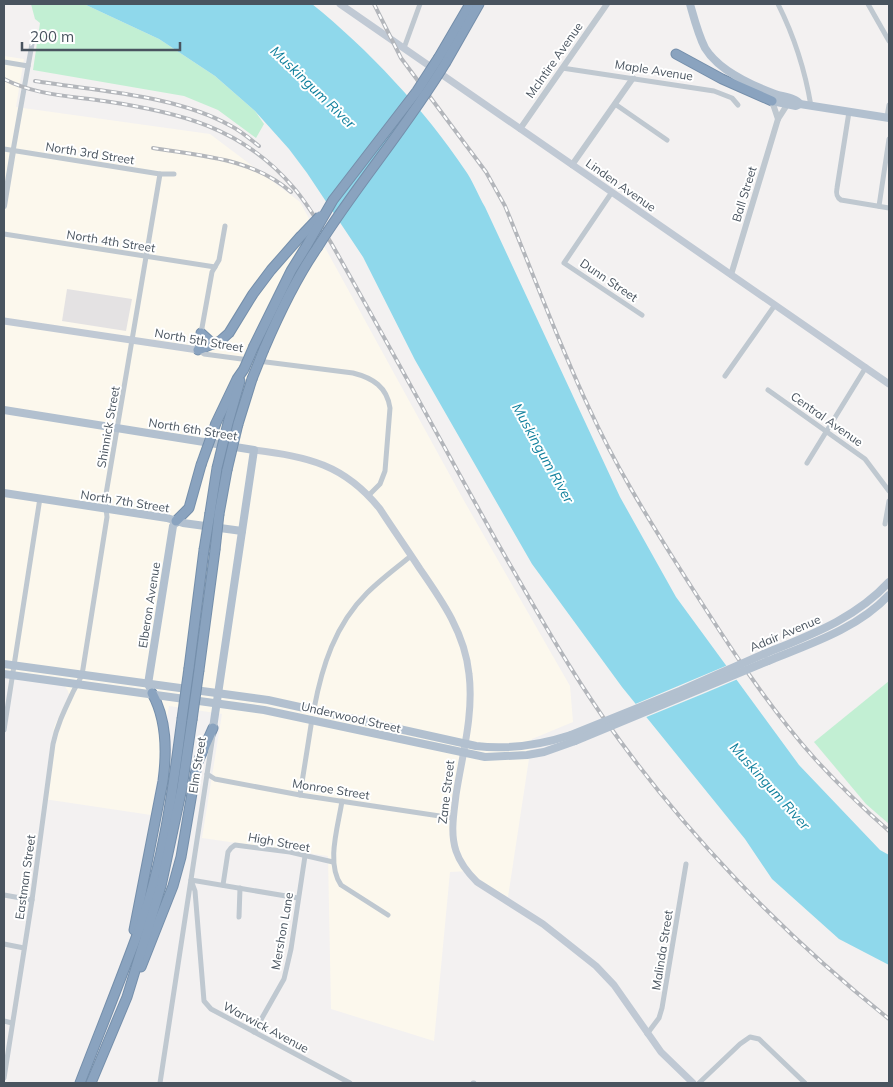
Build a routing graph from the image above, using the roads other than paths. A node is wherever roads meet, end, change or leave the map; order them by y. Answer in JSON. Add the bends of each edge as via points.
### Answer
{"nodes":[{"id":1,"x":340,"y":4,"type":"edge"},
{"id":2,"x":420,"y":4,"type":"edge"},
{"id":3,"x":470,"y":4,"type":"edge"},
{"id":4,"x":479,"y":4,"type":"edge"},
{"id":5,"x":607,"y":4,"type":"edge"},
{"id":6,"x":690,"y":4,"type":"edge"},
{"id":7,"x":778,"y":4,"type":"edge"},
{"id":8,"x":868,"y":4,"type":"edge"},
{"id":9,"x":889,"y":41,"type":"edge"},
{"id":10,"x":32,"y":44,"type":"dead end"},
{"id":11,"x":404,"y":48,"type":"junction"},
{"id":12,"x":676,"y":54,"type":"dead end"},
{"id":13,"x":443,"y":60,"type":"junction"},
{"id":14,"x":4,"y":62,"type":"edge"},
{"id":15,"x":28,"y":66,"type":"junction"},
{"id":16,"x":562,"y":68,"type":"junction"},
{"id":17,"x":633,"y":78,"type":"junction"},
{"id":18,"x":772,"y":101,"type":"junction"},
{"id":19,"x":615,"y":104,"type":"junction"},
{"id":20,"x":800,"y":104,"type":"junction"},
{"id":21,"x":738,"y":105,"type":"dead end"},
{"id":22,"x":787,"y":105,"type":"junction"},
{"id":23,"x":889,"y":105,"type":"edge"},
{"id":24,"x":811,"y":106,"type":"junction"},
{"id":25,"x":849,"y":112,"type":"junction"},
{"id":26,"x":888,"y":118,"type":"edge"},
{"id":27,"x":778,"y":119,"type":"junction"},
{"id":28,"x":520,"y":129,"type":"junction"},
{"id":29,"x":889,"y":138,"type":"edge"},
{"id":30,"x":667,"y":140,"type":"dead end"},
{"id":31,"x":4,"y":149,"type":"edge"},
{"id":32,"x":12,"y":151,"type":"junction"},
{"id":33,"x":572,"y":165,"type":"junction"},
{"id":34,"x":160,"y":174,"type":"junction"},
{"id":35,"x":174,"y":174,"type":"dead end"},
{"id":36,"x":612,"y":192,"type":"junction"},
{"id":37,"x":333,"y":200,"type":"junction"},
{"id":38,"x":4,"y":206,"type":"edge"},
{"id":39,"x":879,"y":206,"type":"junction"},
{"id":40,"x":889,"y":208,"type":"edge"},
{"id":41,"x":225,"y":226,"type":"dead end"},
{"id":42,"x":4,"y":234,"type":"edge"},
{"id":43,"x":147,"y":256,"type":"junction"},
{"id":44,"x":215,"y":267,"type":"junction"},
{"id":45,"x":731,"y":275,"type":"junction"},
{"id":46,"x":775,"y":305,"type":"junction"},
{"id":47,"x":642,"y":315,"type":"dead end"},
{"id":48,"x":4,"y":321,"type":"edge"},
{"id":49,"x":201,"y":333,"type":"junction"},
{"id":50,"x":132,"y":340,"type":"junction"},
{"id":51,"x":213,"y":344,"type":"junction"},
{"id":52,"x":198,"y":350,"type":"junction"},
{"id":53,"x":866,"y":367,"type":"junction"},
{"id":54,"x":244,"y":369,"type":"junction"},
{"id":55,"x":725,"y":376,"type":"dead end"},
{"id":56,"x":889,"y":384,"type":"edge"},
{"id":57,"x":768,"y":390,"type":"dead end"},
{"id":58,"x":4,"y":410,"type":"edge"},
{"id":59,"x":118,"y":428,"type":"junction"},
{"id":60,"x":826,"y":431,"type":"junction"},
{"id":61,"x":254,"y":450,"type":"junction"},
{"id":62,"x":807,"y":462,"type":"dead end"},
{"id":63,"x":889,"y":491,"type":"edge"},
{"id":64,"x":4,"y":493,"type":"edge"},
{"id":65,"x":369,"y":495,"type":"junction"},
{"id":66,"x":40,"y":498,"type":"junction"},
{"id":67,"x":889,"y":501,"type":"edge"},
{"id":68,"x":106,"y":509,"type":"junction"},
{"id":69,"x":176,"y":521,"type":"junction"},
{"id":70,"x":886,"y":524,"type":"dead end"},
{"id":71,"x":242,"y":532,"type":"junction"},
{"id":72,"x":411,"y":556,"type":"junction"},
{"id":73,"x":889,"y":582,"type":"edge"},
{"id":74,"x":889,"y":596,"type":"edge"},
{"id":75,"x":766,"y":658,"type":"junction"},
{"id":76,"x":4,"y":664,"type":"edge"},
{"id":77,"x":14,"y":666,"type":"junction"},
{"id":78,"x":194,"y":669,"type":"junction"},
{"id":79,"x":4,"y":674,"type":"edge"},
{"id":80,"x":13,"y":675,"type":"junction"},
{"id":81,"x":82,"y":675,"type":"junction"},
{"id":82,"x":79,"y":684,"type":"junction"},
{"id":83,"x":148,"y":684,"type":"junction"},
{"id":84,"x":152,"y":693,"type":"junction"},
{"id":85,"x":219,"y":693,"type":"junction"},
{"id":86,"x":682,"y":694,"type":"joint"},
{"id":87,"x":218,"y":702,"type":"junction"},
{"id":88,"x":314,"y":709,"type":"junction"},
{"id":89,"x":187,"y":719,"type":"junction"},
{"id":90,"x":312,"y":719,"type":"junction"},
{"id":91,"x":213,"y":728,"type":"junction"},
{"id":92,"x":4,"y":730,"type":"edge"},
{"id":93,"x":573,"y":738,"type":"junction"},
{"id":94,"x":464,"y":744,"type":"junction"},
{"id":95,"x":463,"y":753,"type":"junction"},
{"id":96,"x":207,"y":774,"type":"junction"},
{"id":97,"x":300,"y":795,"type":"junction"},
{"id":98,"x":342,"y":801,"type":"junction"},
{"id":99,"x":453,"y":818,"type":"junction"},
{"id":100,"x":305,"y":856,"type":"junction"},
{"id":101,"x":333,"y":862,"type":"junction"},
{"id":102,"x":686,"y":864,"type":"dead end"},
{"id":103,"x":190,"y":880,"type":"junction"},
{"id":104,"x":223,"y":885,"type":"junction"},
{"id":105,"x":240,"y":888,"type":"junction"},
{"id":106,"x":4,"y":895,"type":"edge"},
{"id":107,"x":298,"y":898,"type":"junction"},
{"id":108,"x":32,"y":900,"type":"junction"},
{"id":109,"x":388,"y":915,"type":"dead end"},
{"id":110,"x":239,"y":917,"type":"dead end"},
{"id":111,"x":4,"y":944,"type":"edge"},
{"id":112,"x":24,"y":948,"type":"junction"},
{"id":113,"x":131,"y":949,"type":"junction"},
{"id":114,"x":127,"y":997,"type":"junction"},
{"id":115,"x":4,"y":1021,"type":"edge"},
{"id":116,"x":12,"y":1023,"type":"junction"},
{"id":117,"x":254,"y":1032,"type":"junction"},
{"id":118,"x":647,"y":1035,"type":"junction"},
{"id":119,"x":4,"y":1078,"type":"edge"},
{"id":120,"x":80,"y":1083,"type":"edge"},
{"id":121,"x":91,"y":1083,"type":"edge"},
{"id":122,"x":160,"y":1083,"type":"edge"},
{"id":123,"x":350,"y":1083,"type":"edge"},
{"id":124,"x":693,"y":1083,"type":"edge"},
{"id":125,"x":699,"y":1083,"type":"edge"},
{"id":126,"x":805,"y":1083,"type":"edge"}],
"edges":[{"from":1,"to":11,"type":"main road","name":"Linden Avenue"},
{"from":2,"to":11,"type":"street"},
{"from":3,"to":13,"type":"highway"},
{"from":4,"to":13,"type":"highway"},
{"from":5,"to":16,"type":"street","name":"McIntire Avenue"},
{"from":6,"to":20,"type":"main road","via":[[706,48],[722,65],[751,84],[797,100]]},
{"from":7,"to":24,"type":"street","via":[[789,26]]},
{"from":8,"to":9,"type":"street"},
{"from":10,"to":15,"type":"street"},
{"from":11,"to":28,"type":"main road","name":"Linden Avenue"},
{"from":12,"to":18,"type":"highway"},
{"from":13,"to":37,"type":"highway","bridge":true},
{"from":13,"to":78,"type":"highway","bridge":true,"via":[[423,100],[298,276],[264,349],[238,424],[227,470]]},
{"from":14,"to":15,"type":"street"},
{"from":15,"to":32,"type":"street"},
{"from":16,"to":17,"type":"street","name":"Maple Avenue"},
{"from":16,"to":28,"type":"street","name":"McIntire Avenue"},
{"from":17,"to":19,"type":"street"},
{"from":17,"to":21,"type":"street","name":"Maple Avenue","via":[[714,92],[732,98]]},
{"from":18,"to":22,"type":"main road"},
{"from":18,"to":27,"type":"street"},
{"from":19,"to":30,"type":"street"},
{"from":19,"to":33,"type":"street"},
{"from":20,"to":22,"type":"main road"},
{"from":20,"to":24,"type":"main road"},
{"from":22,"to":27,"type":"street","name":"Ball Street"},
{"from":23,"to":26,"type":"street"},
{"from":24,"to":25,"type":"main road"},
{"from":25,"to":26,"type":"main road"},
{"from":25,"to":39,"type":"street","via":[[836,194],[841,200]]},
{"from":27,"to":45,"type":"street","name":"Ball Street"},
{"from":28,"to":33,"type":"main road","name":"Linden Avenue"},
{"from":29,"to":39,"type":"street"},
{"from":31,"to":32,"type":"street","name":"North 3rd Street"},
{"from":32,"to":34,"type":"street","name":"North 3rd Street"},
{"from":32,"to":38,"type":"street"},
{"from":33,"to":36,"type":"main road","name":"Linden Avenue"},
{"from":34,"to":35,"type":"street","name":"North 3rd Street"},
{"from":34,"to":43,"type":"street","name":"Shinnick Street"},
{"from":36,"to":45,"type":"main road","name":"Linden Avenue"},
{"from":36,"to":47,"type":"street","name":"Dunn Street","via":[[564,262]]},
{"from":37,"to":51,"type":"highway","bridge":true,"via":[[271,270],[229,334]]},
{"from":37,"to":54,"type":"highway","bridge":true,"via":[[291,271]]},
{"from":39,"to":40,"type":"street"},
{"from":41,"to":44,"type":"street"},
{"from":42,"to":43,"type":"street","name":"North 4th Street"},
{"from":43,"to":44,"type":"street","name":"North 4th Street"},
{"from":43,"to":50,"type":"street","name":"Shinnick Street"},
{"from":44,"to":49,"type":"street"},
{"from":45,"to":46,"type":"main road","name":"Linden Avenue"},
{"from":46,"to":53,"type":"main road","name":"Linden Avenue"},
{"from":46,"to":55,"type":"street"},
{"from":48,"to":50,"type":"main road","name":"North 5th Street"},
{"from":49,"to":51,"type":"highway"},
{"from":49,"to":52,"type":"street"},
{"from":50,"to":52,"type":"main road","name":"North 5th Street"},
{"from":50,"to":59,"type":"street","name":"Shinnick Street"},
{"from":51,"to":52,"type":"highway"},
{"from":52,"to":65,"type":"street","name":"North 5th Street","via":[[209,355],[367,376],[374,380],[385,391],[390,408],[385,471],[380,484]]},
{"from":53,"to":56,"type":"main road","name":"Linden Avenue"},
{"from":53,"to":60,"type":"street"},
{"from":54,"to":69,"type":"highway","bridge":true,"via":[[216,423],[189,508]]},
{"from":54,"to":78,"type":"highway","bridge":true,"via":[[217,468],[204,550]]},
{"from":57,"to":60,"type":"street","name":"Central Avenue"},
{"from":58,"to":59,"type":"main road","name":"North 6th Street"},
{"from":59,"to":61,"type":"main road","name":"North 6th Street"},
{"from":59,"to":68,"type":"street","name":"Shinnick Street"},
{"from":60,"to":62,"type":"street"},
{"from":60,"to":63,"type":"street","name":"Central Avenue","via":[[865,459]]},
{"from":61,"to":65,"type":"main road","name":"North 6th Street","via":[[317,462],[341,473]]},
{"from":61,"to":71,"type":"main road","name":"Elm Street"},
{"from":64,"to":66,"type":"main road","name":"North 7th Street"},
{"from":65,"to":72,"type":"main road","name":"Zane Street"},
{"from":66,"to":68,"type":"main road","name":"North 7th Street"},
{"from":66,"to":77,"type":"street"},
{"from":67,"to":70,"type":"street"},
{"from":68,"to":69,"type":"main road","name":"North 7th Street"},
{"from":68,"to":81,"type":"street","name":"Shinnick Street"},
{"from":69,"to":71,"type":"main road","name":"North 7th Street"},
{"from":69,"to":83,"type":"main road","name":"Elberon Avenue"},
{"from":71,"to":85,"type":"main road","name":"Elm Street"},
{"from":72,"to":88,"type":"street","via":[[368,592],[344,622],[323,666]]},
{"from":72,"to":94,"type":"main road","name":"Zane Street","via":[[447,609],[464,646],[470,712]]},
{"from":73,"to":75,"type":"main road","name":"Adair Avenue","via":[[844,619]]},
{"from":74,"to":75,"type":"main road","name":"Adair Avenue","via":[[844,628]]},
{"from":75,"to":86,"type":"main road","name":"Adair Avenue","bridge":true},
{"from":76,"to":77,"type":"main road","name":"Underwood Street"},
{"from":77,"to":80,"type":"street"},
{"from":77,"to":81,"type":"main road","name":"Underwood Street"},
{"from":78,"to":89,"type":"highway","bridge":true},
{"from":79,"to":80,"type":"main road","name":"Underwood Street"},
{"from":80,"to":82,"type":"main road","name":"Underwood Street"},
{"from":80,"to":92,"type":"street"},
{"from":81,"to":82,"type":"street","name":"Shinnick Street"},
{"from":81,"to":83,"type":"main road","name":"Underwood Street"},
{"from":82,"to":84,"type":"main road","name":"Underwood Street"},
{"from":82,"to":108,"type":"street","name":"Eastman Street","via":[[60,719],[53,744]]},
{"from":83,"to":84,"type":"main road"},
{"from":83,"to":85,"type":"main road","name":"Underwood Street"},
{"from":84,"to":87,"type":"main road","name":"Underwood Street"},
{"from":84,"to":113,"type":"highway","via":[[162,721],[166,760]]},
{"from":85,"to":87,"type":"main road","name":"Elm Street"},
{"from":85,"to":88,"type":"main road","name":"Underwood Street"},
{"from":86,"to":93,"type":"main road","name":"Underwood Street","bridge":true},
{"from":87,"to":90,"type":"main road","name":"Underwood Street"},
{"from":87,"to":91,"type":"main road","name":"Elm Street"},
{"from":88,"to":94,"type":"main road","name":"Underwood Street"},
{"from":89,"to":113,"type":"highway","via":[[161,846]]},
{"from":89,"to":114,"type":"highway","via":[[182,788],[161,886]]},
{"from":90,"to":95,"type":"main road","name":"Underwood Street"},
{"from":90,"to":97,"type":"street"},
{"from":91,"to":96,"type":"street","name":"Elm Street"},
{"from":91,"to":114,"type":"highway","via":[[195,771],[173,886]]},
{"from":93,"to":94,"type":"main road","name":"Underwood Street","via":[[522,746]]},
{"from":93,"to":95,"type":"main road","name":"Underwood Street","via":[[544,752],[520,756]]},
{"from":94,"to":95,"type":"main road","name":"Zane Street"},
{"from":95,"to":99,"type":"main road","name":"Zane Street"},
{"from":96,"to":97,"type":"street","name":"Monroe Street","via":[[215,779]]},
{"from":96,"to":103,"type":"street","name":"Elm Street"},
{"from":97,"to":98,"type":"street","name":"Monroe Street"},
{"from":98,"to":99,"type":"street","name":"Monroe Street"},
{"from":98,"to":101,"type":"street"},
{"from":99,"to":118,"type":"main road","name":"Zane Street","via":[[456,850],[470,876],[544,924],[596,966],[614,985]]},
{"from":100,"to":101,"type":"street","name":"High Street"},
{"from":100,"to":104,"type":"street","name":"High Street","via":[[235,845],[228,852]]},
{"from":100,"to":107,"type":"street","name":"Mershon Lane"},
{"from":101,"to":109,"type":"street","via":[[341,885]]},
{"from":102,"to":118,"type":"street","name":"Malinda Street","via":[[662,1008]]},
{"from":103,"to":104,"type":"street"},
{"from":103,"to":117,"type":"street","name":"Warwick Avenue","via":[[195,891],[204,1001],[211,1009]]},
{"from":103,"to":122,"type":"street","name":"Elm Street"},
{"from":104,"to":105,"type":"street"},
{"from":105,"to":107,"type":"street"},
{"from":105,"to":110,"type":"street"},
{"from":106,"to":108,"type":"street"},
{"from":107,"to":117,"type":"street","name":"Mershon Lane","via":[[284,979]]},
{"from":108,"to":112,"type":"street","name":"Eastman Street"},
{"from":111,"to":112,"type":"street"},
{"from":112,"to":116,"type":"street","name":"Eastman Street"},
{"from":113,"to":120,"type":"highway"},
{"from":114,"to":121,"type":"highway"},
{"from":115,"to":116,"type":"street"},
{"from":116,"to":119,"type":"street","name":"Eastman Street"},
{"from":117,"to":123,"type":"street","name":"Warwick Avenue"},
{"from":118,"to":124,"type":"main road","name":"Zane Street"},
{"from":125,"to":126,"type":"street","via":[[750,1037],[756,1037],[767,1046]]}]}
